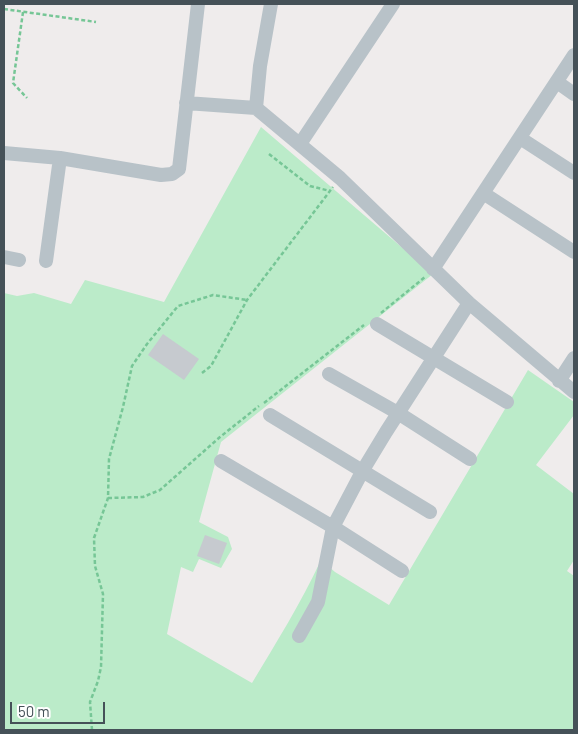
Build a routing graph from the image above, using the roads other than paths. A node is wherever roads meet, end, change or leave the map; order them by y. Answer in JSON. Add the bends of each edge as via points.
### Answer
{"nodes":[{"id":1,"x":198,"y":4,"type":"edge"},
{"id":2,"x":270,"y":4,"type":"edge"},
{"id":3,"x":393,"y":4,"type":"edge"},
{"id":4,"x":574,"y":55,"type":"edge"},
{"id":5,"x":556,"y":82,"type":"junction"},
{"id":6,"x":574,"y":94,"type":"edge"},
{"id":7,"x":186,"y":103,"type":"junction"},
{"id":8,"x":256,"y":108,"type":"junction"},
{"id":9,"x":520,"y":138,"type":"junction"},
{"id":10,"x":300,"y":144,"type":"junction"},
{"id":11,"x":4,"y":154,"type":"edge"},
{"id":12,"x":60,"y":158,"type":"junction"},
{"id":13,"x":574,"y":173,"type":"edge"},
{"id":14,"x":483,"y":193,"type":"junction"},
{"id":15,"x":574,"y":252,"type":"edge"},
{"id":16,"x":4,"y":257,"type":"edge"},
{"id":17,"x":19,"y":260,"type":"dead end"},
{"id":18,"x":46,"y":261,"type":"dead end"},
{"id":19,"x":433,"y":269,"type":"junction"},
{"id":20,"x":469,"y":304,"type":"junction"},
{"id":21,"x":374,"y":320,"type":"road end"},
{"id":22,"x":434,"y":358,"type":"junction"},
{"id":23,"x":574,"y":358,"type":"edge"},
{"id":24,"x":329,"y":374,"type":"dead end"},
{"id":25,"x":559,"y":381,"type":"junction"},
{"id":26,"x":574,"y":392,"type":"edge"},
{"id":27,"x":507,"y":402,"type":"dead end"},
{"id":28,"x":398,"y":413,"type":"junction"},
{"id":29,"x":270,"y":414,"type":"dead end"},
{"id":30,"x":470,"y":459,"type":"dead end"},
{"id":31,"x":222,"y":461,"type":"dead end"},
{"id":32,"x":363,"y":470,"type":"junction"},
{"id":33,"x":430,"y":512,"type":"dead end"},
{"id":34,"x":333,"y":527,"type":"junction"},
{"id":35,"x":402,"y":570,"type":"dead end"},
{"id":36,"x":299,"y":636,"type":"dead end"}],
"edges":[{"from":1,"to":7,"type":"street"},
{"from":2,"to":8,"type":"street"},
{"from":3,"to":10,"type":"street"},
{"from":4,"to":5,"type":"street"},
{"from":5,"to":6,"type":"street"},
{"from":5,"to":9,"type":"street"},
{"from":7,"to":8,"type":"street"},
{"from":7,"to":12,"type":"street","via":[[179,169],[172,174],[161,176]]},
{"from":8,"to":10,"type":"street"},
{"from":9,"to":13,"type":"street"},
{"from":9,"to":14,"type":"street"},
{"from":10,"to":19,"type":"street","via":[[340,178]]},
{"from":11,"to":12,"type":"street"},
{"from":12,"to":18,"type":"street"},
{"from":14,"to":15,"type":"street"},
{"from":14,"to":19,"type":"street"},
{"from":16,"to":17,"type":"street"},
{"from":19,"to":20,"type":"street"},
{"from":20,"to":22,"type":"street"},
{"from":20,"to":25,"type":"street"},
{"from":21,"to":22,"type":"street"},
{"from":22,"to":27,"type":"street"},
{"from":22,"to":28,"type":"street"},
{"from":23,"to":25,"type":"street"},
{"from":24,"to":28,"type":"street"},
{"from":25,"to":26,"type":"street"},
{"from":28,"to":30,"type":"street"},
{"from":28,"to":32,"type":"street"},
{"from":29,"to":32,"type":"street"},
{"from":31,"to":34,"type":"street"},
{"from":32,"to":33,"type":"street"},
{"from":32,"to":34,"type":"street"},
{"from":34,"to":35,"type":"street"},
{"from":34,"to":36,"type":"street","via":[[318,602]]}]}
